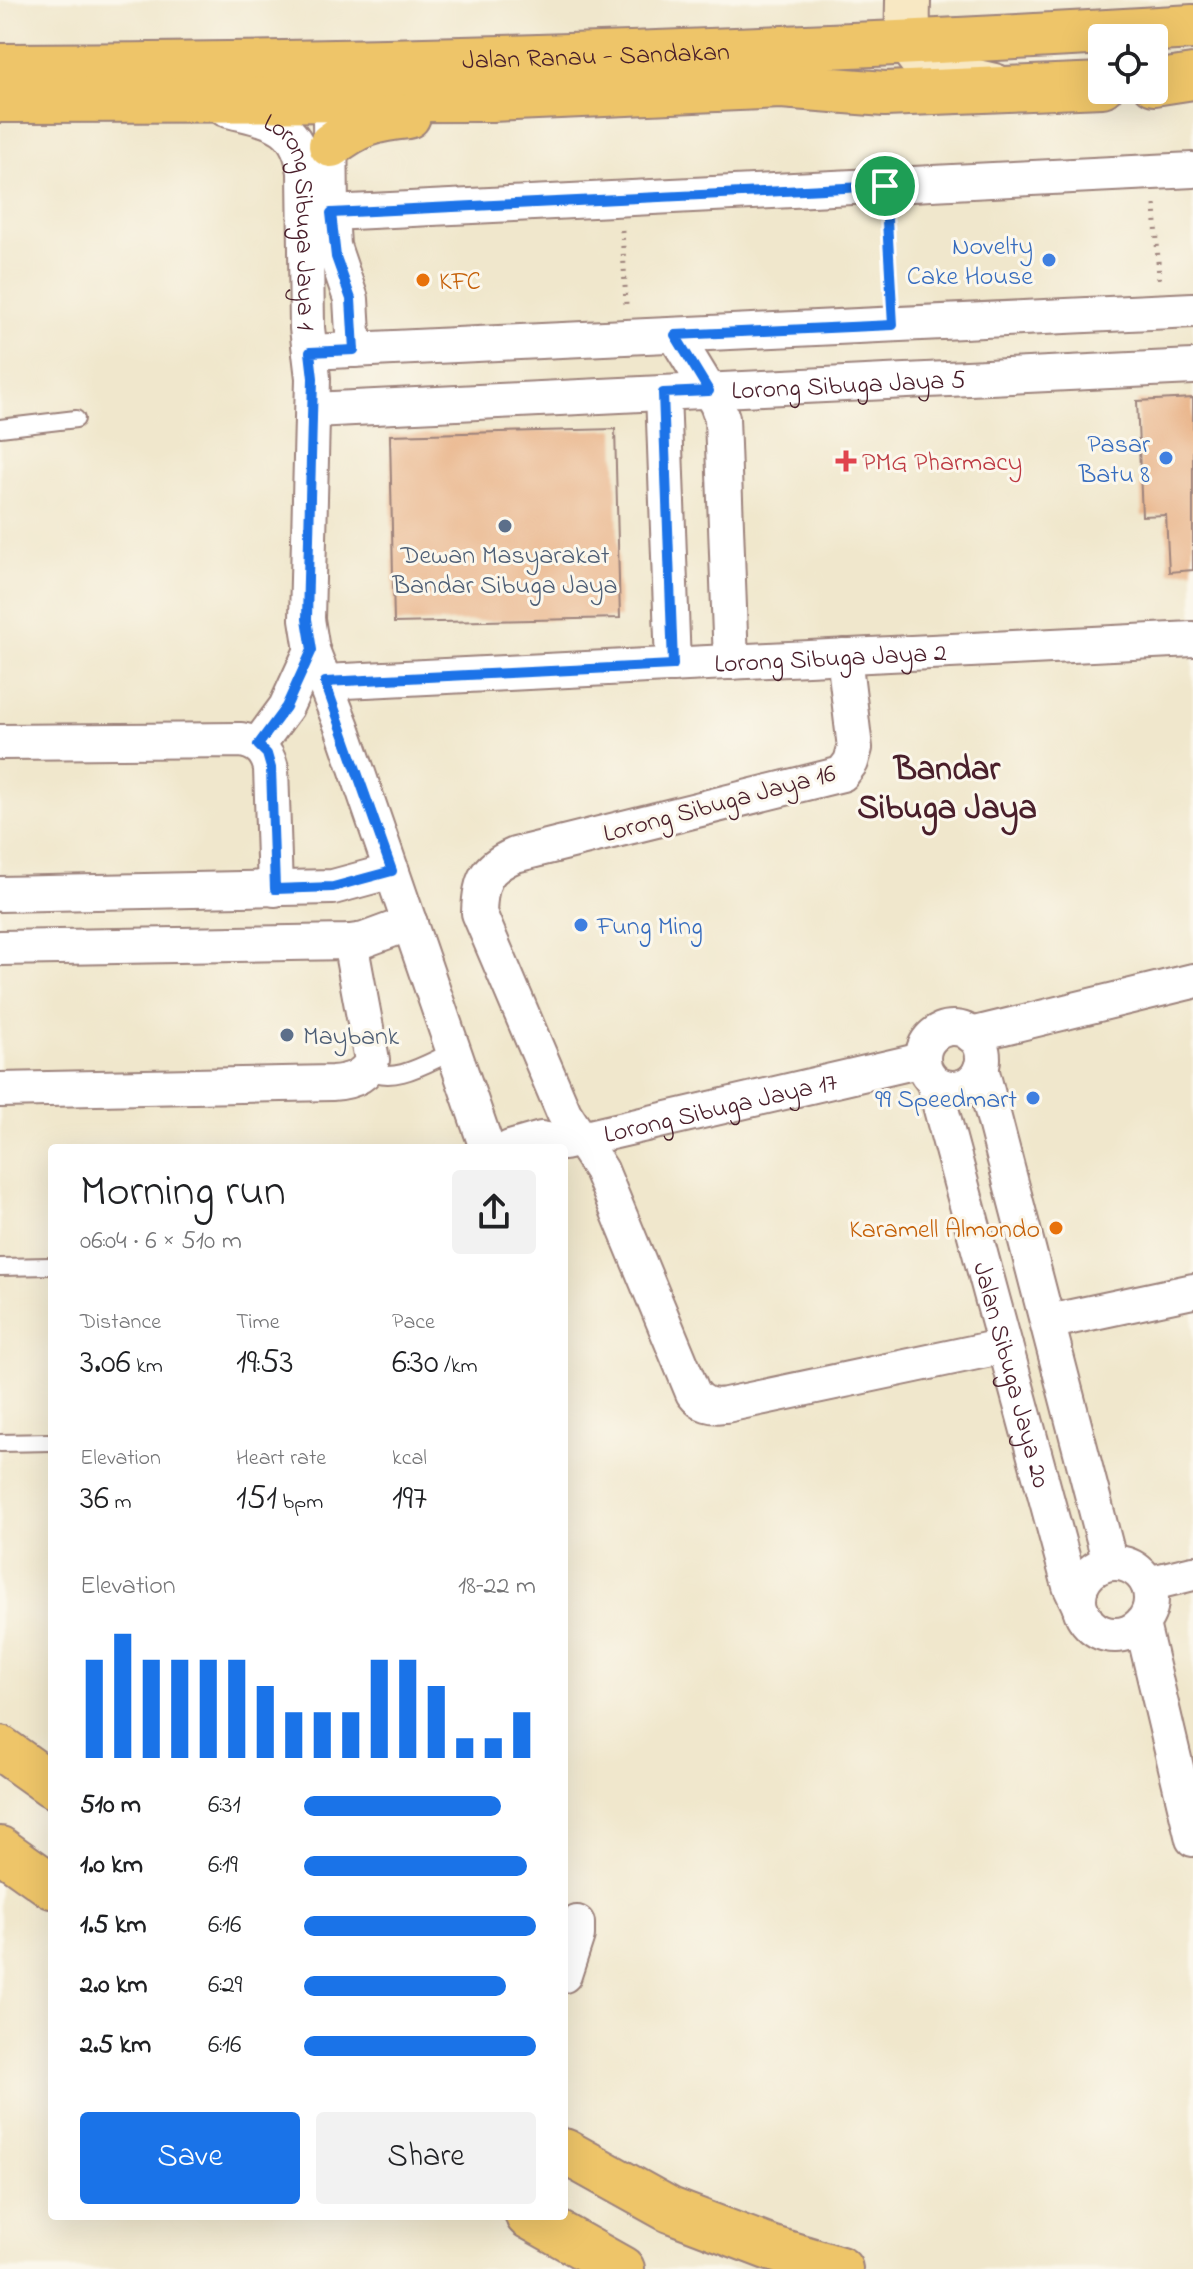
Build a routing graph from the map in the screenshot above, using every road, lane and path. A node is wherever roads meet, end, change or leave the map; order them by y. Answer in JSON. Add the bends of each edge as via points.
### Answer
{"nodes":[{"id":1,"x":908,"y":0,"type":"edge"},
{"id":2,"x":1193,"y":27,"type":"edge"},
{"id":3,"x":911,"y":44,"type":"junction"},
{"id":4,"x":0,"y":66,"type":"edge"},
{"id":5,"x":1193,"y":77,"type":"edge"},
{"id":6,"x":1168,"y":81,"type":"edge"},
{"id":7,"x":194,"y":83,"type":"junction"},
{"id":8,"x":1088,"y":85,"type":"edge"},
{"id":9,"x":1000,"y":88,"type":"junction"},
{"id":10,"x":330,"y":99,"type":"junction"},
{"id":11,"x":492,"y":99,"type":"junction"},
{"id":12,"x":0,"y":100,"type":"edge"},
{"id":13,"x":331,"y":145,"type":"junction"},
{"id":14,"x":1193,"y":170,"type":"edge"},
{"id":15,"x":1153,"y":172,"type":"junction"},
{"id":16,"x":885,"y":186,"type":"junction"},
{"id":17,"x":620,"y":198,"type":"junction"},
{"id":18,"x":331,"y":213,"type":"junction"},
{"id":19,"x":1177,"y":311,"type":"edge"},
{"id":20,"x":893,"y":325,"type":"junction"},
{"id":21,"x":675,"y":335,"type":"junction"},
{"id":22,"x":627,"y":337,"type":"junction"},
{"id":23,"x":366,"y":349,"type":"junction"},
{"id":24,"x":310,"y":352,"type":"junction"},
{"id":25,"x":1193,"y":367,"type":"edge"},
{"id":26,"x":709,"y":391,"type":"junction"},
{"id":27,"x":663,"y":393,"type":"junction"},
{"id":28,"x":377,"y":407,"type":"junction"},
{"id":29,"x":313,"y":410,"type":"junction"},
{"id":30,"x":76,"y":419,"type":"dead end"},
{"id":31,"x":0,"y":428,"type":"edge"},
{"id":32,"x":1193,"y":639,"type":"edge"},
{"id":33,"x":312,"y":650,"type":"junction"},
{"id":34,"x":844,"y":656,"type":"junction"},
{"id":35,"x":731,"y":662,"type":"junction"},
{"id":36,"x":673,"y":665,"type":"junction"},
{"id":37,"x":325,"y":682,"type":"junction"},
{"id":38,"x":0,"y":742,"type":"edge"},
{"id":39,"x":258,"y":745,"type":"junction"},
{"id":40,"x":392,"y":871,"type":"junction"},
{"id":41,"x":275,"y":889,"type":"junction"},
{"id":42,"x":0,"y":894,"type":"edge"},
{"id":43,"x":410,"y":923,"type":"junction"},
{"id":44,"x":350,"y":942,"type":"junction"},
{"id":45,"x":0,"y":948,"type":"edge"},
{"id":46,"x":1193,"y":981,"type":"edge"},
{"id":47,"x":971,"y":1035,"type":"junction"},
{"id":48,"x":454,"y":1051,"type":"junction"},
{"id":49,"x":981,"y":1068,"type":"junction"},
{"id":50,"x":368,"y":1070,"type":"junction"},
{"id":51,"x":928,"y":1072,"type":"junction"},
{"id":52,"x":0,"y":1090,"type":"edge"},
{"id":53,"x":486,"y":1144,"type":"edge"},
{"id":54,"x":524,"y":1144,"type":"edge"},
{"id":55,"x":568,"y":1144,"type":"edge"},
{"id":56,"x":48,"y":1266,"type":"edge"},
{"id":57,"x":0,"y":1267,"type":"edge"},
{"id":58,"x":1039,"y":1289,"type":"junction"},
{"id":59,"x":1193,"y":1291,"type":"edge"},
{"id":60,"x":1049,"y":1327,"type":"junction"},
{"id":61,"x":1005,"y":1345,"type":"junction"},
{"id":62,"x":48,"y":1442,"type":"edge"},
{"id":63,"x":0,"y":1443,"type":"edge"},
{"id":64,"x":1110,"y":1563,"type":"junction"},
{"id":65,"x":1193,"y":1573,"type":"edge"},
{"id":66,"x":1148,"y":1584,"type":"junction"},
{"id":67,"x":1085,"y":1618,"type":"junction"},
{"id":68,"x":1142,"y":1624,"type":"junction"},
{"id":69,"x":1182,"y":1740,"type":"edge"},
{"id":70,"x":0,"y":1748,"type":"edge"},
{"id":71,"x":48,"y":1782,"type":"edge"},
{"id":72,"x":1193,"y":1839,"type":"edge"},
{"id":73,"x":0,"y":1849,"type":"edge"},
{"id":74,"x":48,"y":1883,"type":"edge"},
{"id":75,"x":577,"y":1923,"type":"dead end"},
{"id":76,"x":568,"y":1963,"type":"edge"},
{"id":77,"x":568,"y":2153,"type":"edge"},
{"id":78,"x":539,"y":2223,"type":"edge"},
{"id":79,"x":576,"y":2269,"type":"edge"},
{"id":80,"x":622,"y":2269,"type":"edge"},
{"id":81,"x":840,"y":2269,"type":"edge"}],
"edges":[{"from":1,"to":3,"type":"street"},
{"from":2,"to":3,"type":"main road","name":"Jalan Ranau - Sandakan"},
{"from":3,"to":7,"type":"main road","name":"Jalan Ranau - Sandakan"},
{"from":3,"to":9,"type":"street","via":[[922,61],[944,73]]},
{"from":4,"to":7,"type":"main road","name":"Jalan Ranau - Sandakan"},
{"from":5,"to":6,"type":"main road"},
{"from":7,"to":10,"type":"main road","via":[[320,85]]},
{"from":7,"to":12,"type":"main road","name":"Jalan Ranau - Sandakan"},
{"from":7,"to":24,"type":"street","name":"Lorong Sibuga Jaya 1","via":[[296,139],[305,172]]},
{"from":8,"to":9,"type":"main road","name":"Jalan Ranau - Sandakan"},
{"from":9,"to":11,"type":"main road","name":"Jalan Ranau - Sandakan","via":[[885,94],[781,86]]},
{"from":10,"to":11,"type":"main road","name":"Jalan Ranau - Sandakan"},
{"from":10,"to":13,"type":"street","name":"Lorong Sibuga Jaya 1"},
{"from":11,"to":13,"type":"main road","via":[[446,114],[369,122]]},
{"from":13,"to":18,"type":"street","name":"Lorong Sibuga Jaya 1"},
{"from":14,"to":15,"type":"street"},
{"from":15,"to":16,"type":"street"},
{"from":15,"to":19,"type":"path"},
{"from":16,"to":17,"type":"street"},
{"from":16,"to":20,"type":"path"},
{"from":17,"to":18,"type":"street"},
{"from":17,"to":22,"type":"path"},
{"from":18,"to":23,"type":"street","name":"Lorong Sibuga Jaya 1","via":[[336,257]]},
{"from":19,"to":20,"type":"street"},
{"from":20,"to":21,"type":"street"},
{"from":21,"to":22,"type":"street"},
{"from":21,"to":26,"type":"street"},
{"from":22,"to":23,"type":"street"},
{"from":23,"to":24,"type":"street"},
{"from":23,"to":28,"type":"street","name":"Lorong Sibuga Jaya 1"},
{"from":24,"to":29,"type":"street","name":"Lorong Sibuga Jaya 1"},
{"from":25,"to":26,"type":"street","name":"Lorong Sibuga Jaya 5"},
{"from":26,"to":27,"type":"street","name":"Lorong Sibuga Jaya 5"},
{"from":26,"to":35,"type":"street","via":[[722,418]]},
{"from":27,"to":28,"type":"street","name":"Lorong Sibuga Jaya 5"},
{"from":27,"to":36,"type":"street"},
{"from":28,"to":29,"type":"street","name":"Lorong Sibuga Jaya 5"},
{"from":29,"to":33,"type":"street","name":"Lorong Sibuga Jaya 1","via":[[307,619]]},
{"from":30,"to":31,"type":"lane"},
{"from":32,"to":34,"type":"street","name":"Lorong Sibuga Jaya 2"},
{"from":33,"to":37,"type":"street","name":"Lorong Sibuga Jaya 1"},
{"from":33,"to":39,"type":"street","via":[[286,707]]},
{"from":34,"to":35,"type":"street","name":"Lorong Sibuga Jaya 2"},
{"from":34,"to":55,"type":"street","name":"Lorong Sibuga Jaya 16","via":[[855,748],[842,774],[515,855],[486,875],[479,913],[564,1113]]},
{"from":35,"to":36,"type":"street","name":"Lorong Sibuga Jaya 2"},
{"from":36,"to":37,"type":"street","name":"Lorong Sibuga Jaya 2"},
{"from":37,"to":40,"type":"street","name":"Lorong Sibuga Jaya 1"},
{"from":38,"to":39,"type":"street","via":[[241,740]]},
{"from":39,"to":41,"type":"street","via":[[271,768]]},
{"from":40,"to":41,"type":"street","via":[[333,887]]},
{"from":40,"to":43,"type":"street","name":"Lorong Sibuga Jaya 1"},
{"from":41,"to":42,"type":"street"},
{"from":43,"to":44,"type":"street"},
{"from":43,"to":48,"type":"street","name":"Lorong Sibuga Jaya 1"},
{"from":44,"to":45,"type":"street"},
{"from":44,"to":50,"type":"street","via":[[372,1060]]},
{"from":46,"to":47,"type":"street"},
{"from":47,"to":49,"type":"street","via":[[982,1049]]},
{"from":47,"to":51,"type":"street","via":[[943,1029],[927,1041]]},
{"from":48,"to":50,"type":"lane","via":[[389,1076]]},
{"from":48,"to":53,"type":"street","name":"Lorong Sibuga Jaya 1"},
{"from":49,"to":51,"type":"street","via":[[977,1077],[951,1089]]},
{"from":49,"to":58,"type":"street","name":"Jalan Sibuga Jaya 20"},
{"from":50,"to":52,"type":"street","via":[[332,1083]]},
{"from":51,"to":55,"type":"street","name":"Lorong Sibuga Jaya 17"},
{"from":51,"to":61,"type":"street","name":"Jalan Sibuga Jaya 20"},
{"from":54,"to":55,"type":"street","name":"Lorong Sibuga Jaya 17","via":[[541,1139]]},
{"from":55,"to":61,"type":"street","via":[[601,1170],[693,1393],[706,1405]]},
{"from":56,"to":57,"type":"lane"},
{"from":58,"to":60,"type":"street","name":"Jalan Sibuga Jaya 20"},
{"from":58,"to":61,"type":"street","via":[[1010,1310]]},
{"from":59,"to":60,"type":"street"},
{"from":60,"to":61,"type":"street","via":[[1025,1357]]},
{"from":60,"to":64,"type":"street","name":"Jalan Sibuga Jaya 20"},
{"from":61,"to":67,"type":"street","name":"Jalan Sibuga Jaya 20","via":[[1070,1586]]},
{"from":62,"to":63,"type":"lane"},
{"from":64,"to":66,"type":"street","via":[[1133,1568]]},
{"from":64,"to":67,"type":"street","via":[[1089,1574],[1083,1584],[1079,1596]]},
{"from":65,"to":66,"type":"street"},
{"from":66,"to":68,"type":"street","via":[[1151,1605]]},
{"from":67,"to":68,"type":"street","via":[[1111,1634]]},
{"from":68,"to":69,"type":"street"},
{"from":69,"to":72,"type":"street"},
{"from":70,"to":71,"type":"main road"},
{"from":73,"to":74,"type":"main road"},
{"from":75,"to":76,"type":"street"},
{"from":77,"to":81,"type":"main road","via":[[670,2210]]},
{"from":78,"to":79,"type":"street"},
{"from":78,"to":80,"type":"main road"}]}
